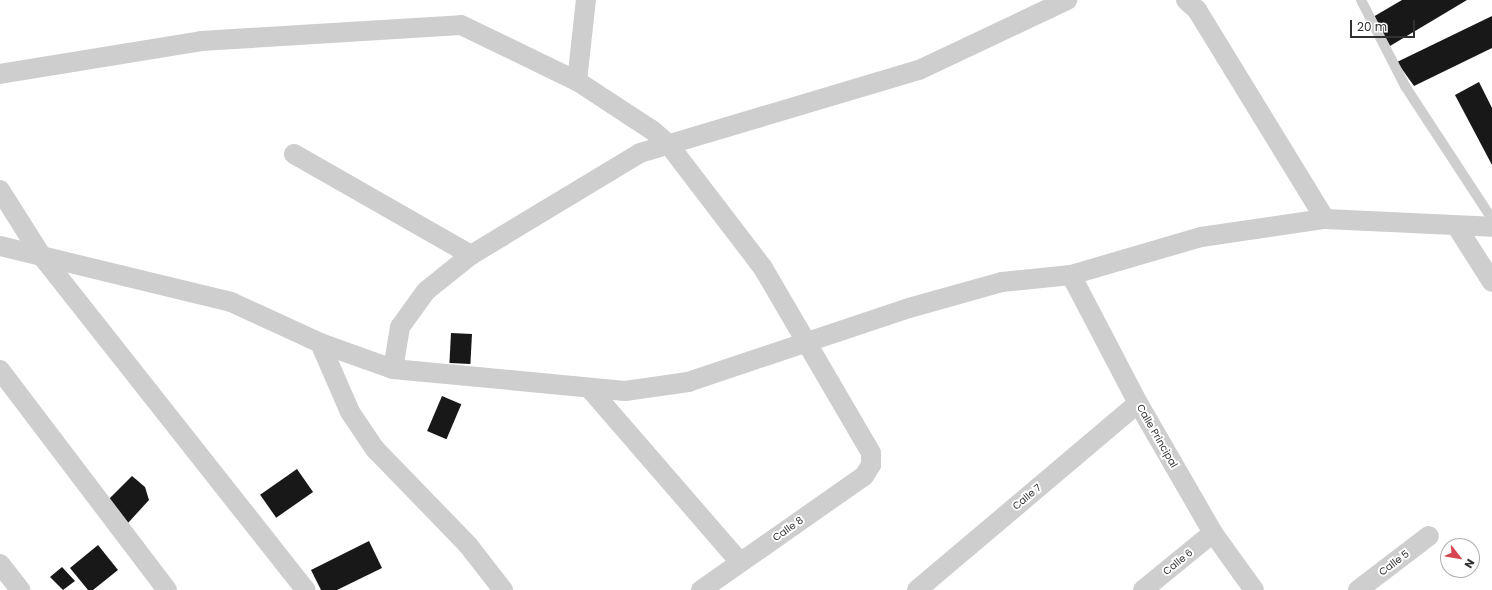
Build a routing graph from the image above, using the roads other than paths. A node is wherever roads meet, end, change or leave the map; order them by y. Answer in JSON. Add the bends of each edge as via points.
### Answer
{"nodes":[{"id":1,"x":586,"y":0,"type":"edge"},
{"id":2,"x":1067,"y":0,"type":"edge"},
{"id":3,"x":1186,"y":0,"type":"edge"},
{"id":4,"x":1362,"y":0,"type":"edge"},
{"id":5,"x":0,"y":74,"type":"edge"},
{"id":6,"x":577,"y":81,"type":"junction"},
{"id":7,"x":669,"y":145,"type":"junction"},
{"id":8,"x":294,"y":154,"type":"dead end"},
{"id":9,"x":0,"y":190,"type":"edge"},
{"id":10,"x":1325,"y":219,"type":"junction"},
{"id":11,"x":1492,"y":219,"type":"edge"},
{"id":12,"x":1457,"y":227,"type":"junction"},
{"id":13,"x":1492,"y":227,"type":"edge"},
{"id":14,"x":0,"y":246,"type":"edge"},
{"id":15,"x":41,"y":255,"type":"junction"},
{"id":16,"x":471,"y":255,"type":"junction"},
{"id":17,"x":1071,"y":275,"type":"junction"},
{"id":18,"x":1492,"y":282,"type":"edge"},
{"id":19,"x":320,"y":343,"type":"junction"},
{"id":20,"x":807,"y":344,"type":"junction"},
{"id":21,"x":393,"y":369,"type":"junction"},
{"id":22,"x":0,"y":370,"type":"edge"},
{"id":23,"x":590,"y":389,"type":"junction"},
{"id":24,"x":1138,"y":403,"type":"junction"},
{"id":25,"x":1213,"y":533,"type":"junction"},
{"id":26,"x":1429,"y":536,"type":"dead end"},
{"id":27,"x":740,"y":562,"type":"junction"},
{"id":28,"x":0,"y":564,"type":"edge"},
{"id":29,"x":20,"y":590,"type":"edge"},
{"id":30,"x":166,"y":590,"type":"edge"},
{"id":31,"x":306,"y":590,"type":"edge"},
{"id":32,"x":503,"y":590,"type":"edge"},
{"id":33,"x":701,"y":590,"type":"edge"},
{"id":34,"x":917,"y":590,"type":"edge"},
{"id":35,"x":1143,"y":590,"type":"edge"},
{"id":36,"x":1254,"y":590,"type":"edge"},
{"id":37,"x":1358,"y":590,"type":"edge"}],
"edges":[{"from":1,"to":6,"type":"street"},
{"from":2,"to":7,"type":"street","via":[[919,70]]},
{"from":3,"to":10,"type":"street","via":[[1197,10]]},
{"from":4,"to":11,"type":"lane","via":[[1405,86]]},
{"from":5,"to":6,"type":"street","via":[[200,41],[460,25]]},
{"from":6,"to":7,"type":"street"},
{"from":7,"to":16,"type":"street","via":[[640,153]]},
{"from":7,"to":20,"type":"street","via":[[763,268]]},
{"from":8,"to":16,"type":"street"},
{"from":9,"to":15,"type":"street"},
{"from":10,"to":12,"type":"street"},
{"from":10,"to":17,"type":"street","via":[[1201,237]]},
{"from":12,"to":13,"type":"street"},
{"from":12,"to":18,"type":"street"},
{"from":14,"to":15,"type":"street"},
{"from":15,"to":19,"type":"street","via":[[231,302]]},
{"from":15,"to":31,"type":"street"},
{"from":16,"to":21,"type":"street","via":[[426,291],[400,327]]},
{"from":17,"to":20,"type":"street","via":[[1002,282],[908,308]]},
{"from":17,"to":24,"type":"street","name":"Calle Principal"},
{"from":19,"to":21,"type":"street"},
{"from":19,"to":32,"type":"street","via":[[350,412],[374,449],[468,545]]},
{"from":20,"to":23,"type":"street","via":[[688,382],[625,391]]},
{"from":20,"to":27,"type":"street","name":"Calle 8","via":[[871,453],[871,465],[864,476]]},
{"from":21,"to":23,"type":"street"},
{"from":22,"to":30,"type":"street"},
{"from":23,"to":27,"type":"street"},
{"from":24,"to":25,"type":"street","name":"Calle Principal"},
{"from":24,"to":34,"type":"street","name":"Calle 7"},
{"from":25,"to":35,"type":"street","name":"Calle 6"},
{"from":25,"to":36,"type":"street","name":"Calle Principal"},
{"from":26,"to":37,"type":"street","name":"Calle 5"},
{"from":27,"to":33,"type":"street","name":"Calle 8"},
{"from":28,"to":29,"type":"street"}]}
